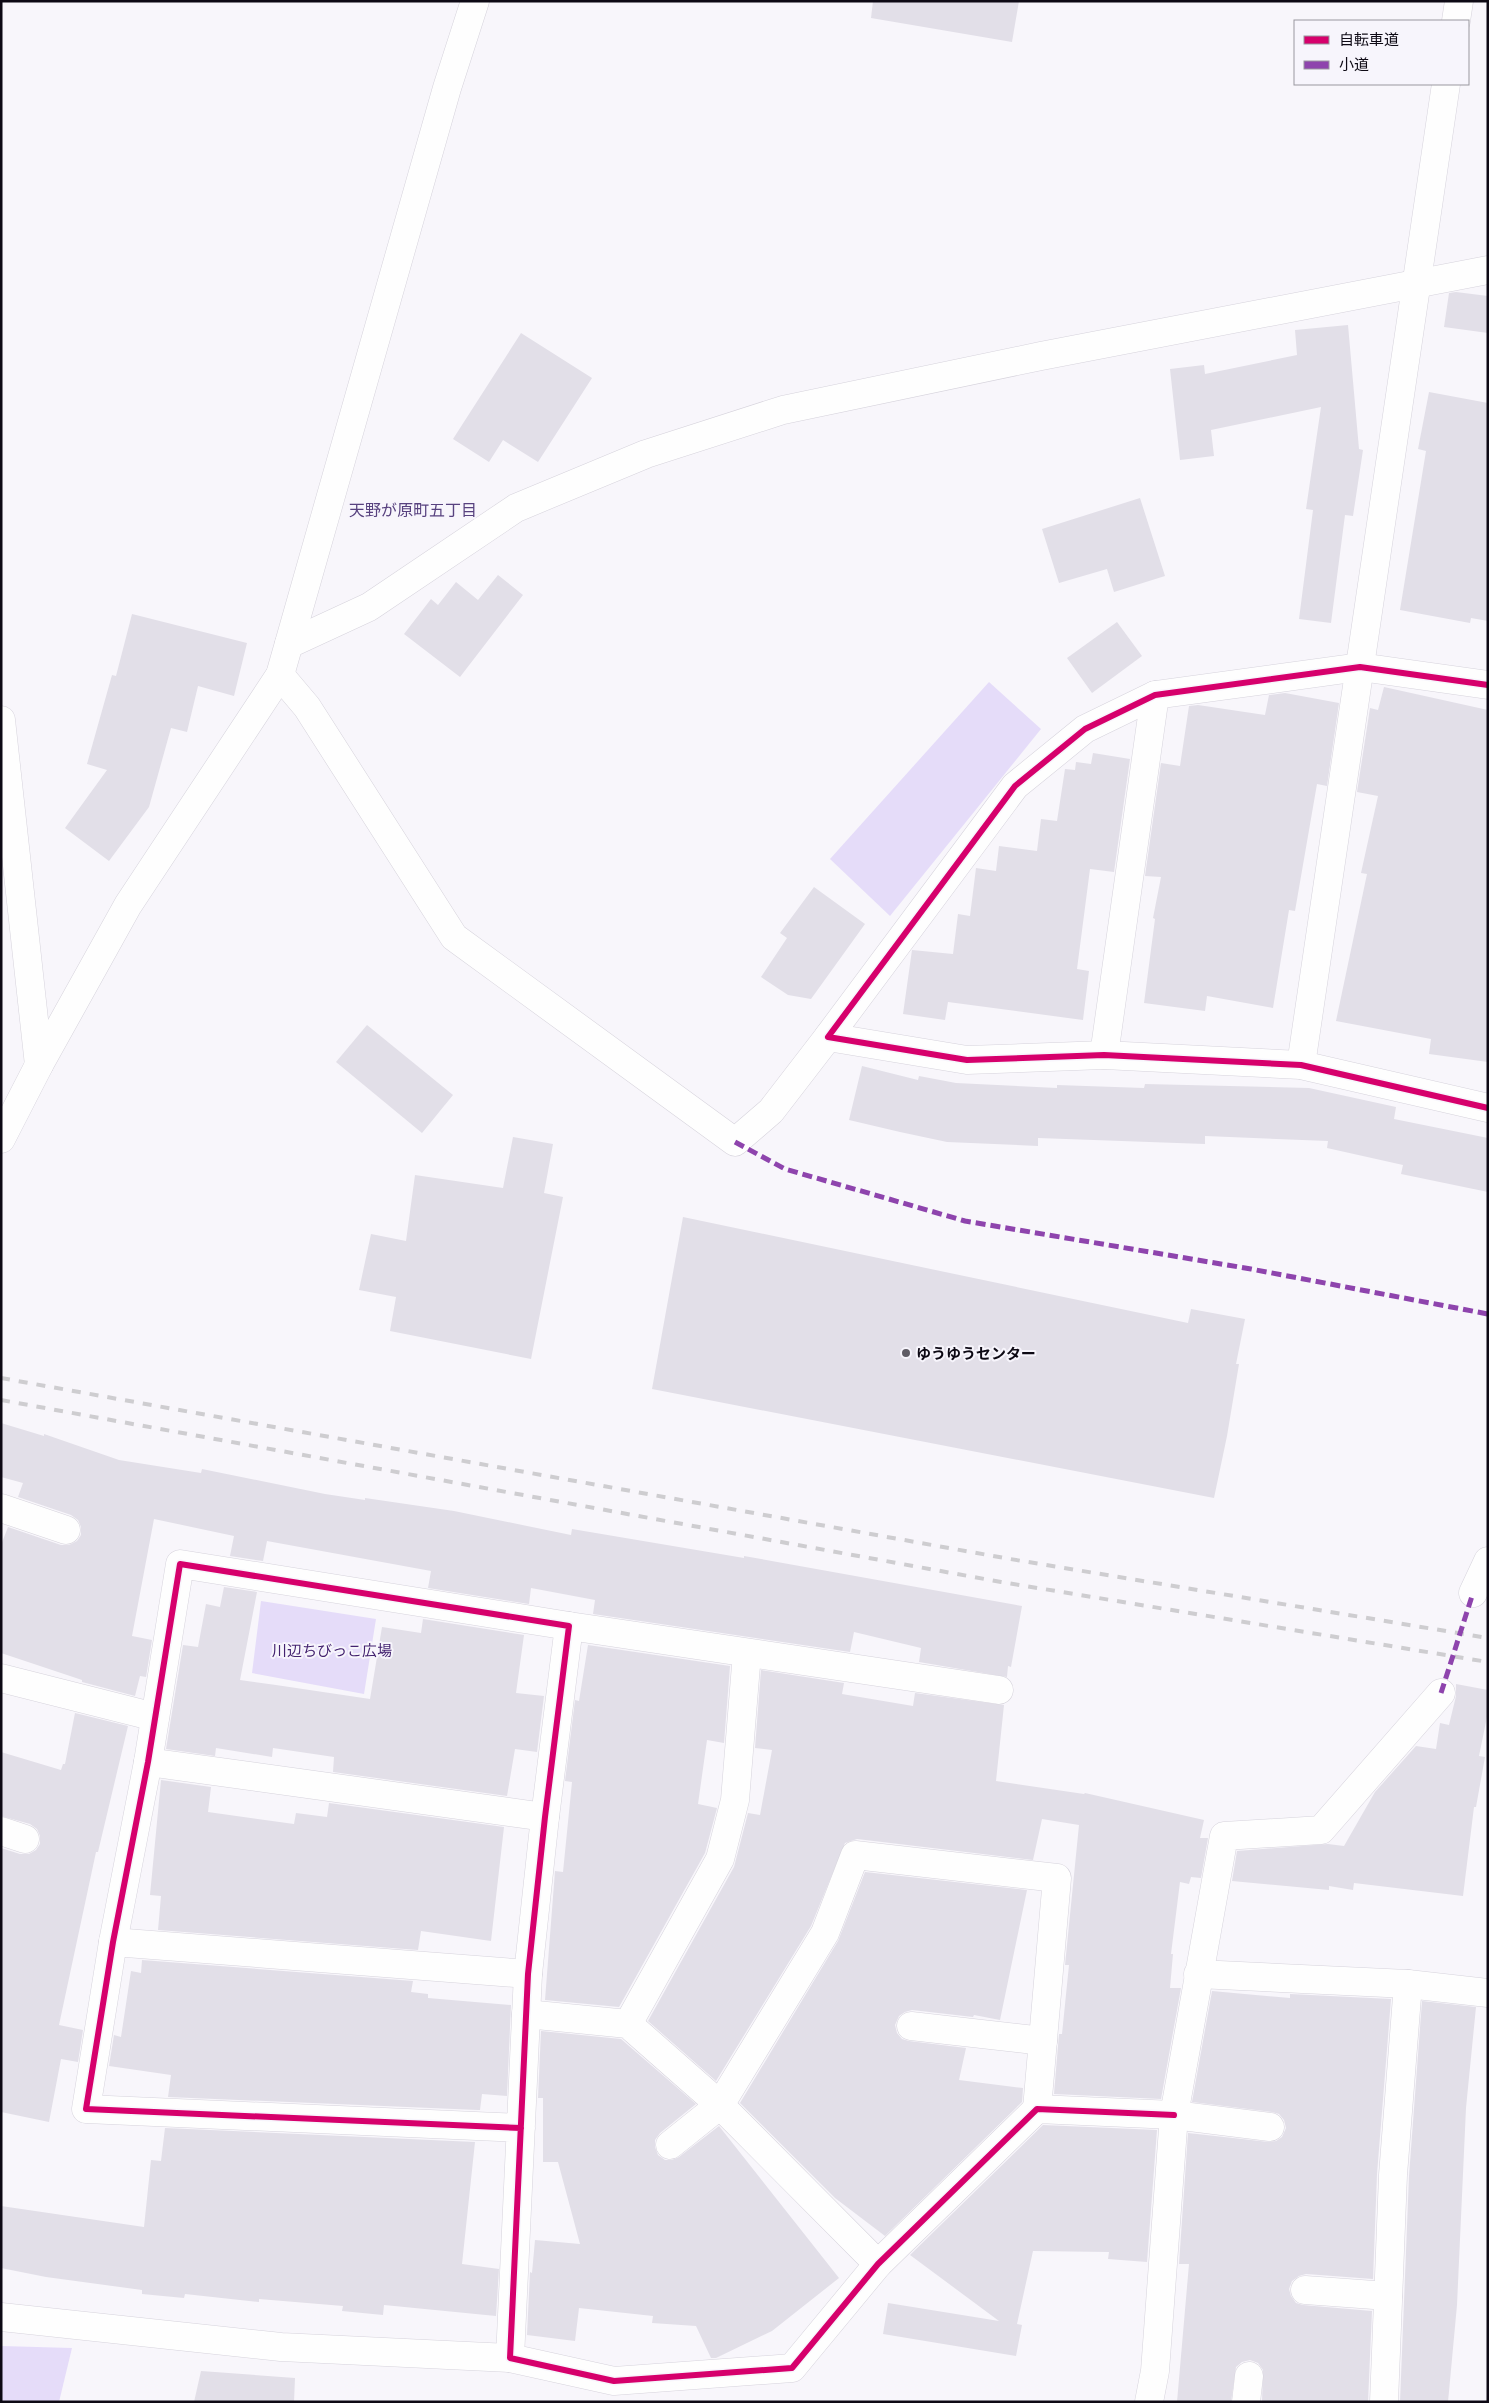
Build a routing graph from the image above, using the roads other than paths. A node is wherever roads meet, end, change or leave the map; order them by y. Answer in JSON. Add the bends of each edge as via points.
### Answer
{"nodes":[{"id":1,"x":475,"y":1,"type":"edge"},
{"id":2,"x":1459,"y":1,"type":"edge"},
{"id":3,"x":1456,"y":20,"type":"edge"},
{"id":4,"x":1446,"y":85,"type":"edge"},
{"id":5,"x":1488,"y":270,"type":"edge"},
{"id":6,"x":1417,"y":285,"type":"junction"},
{"id":7,"x":289,"y":644,"type":"junction"},
{"id":8,"x":1360,"y":667,"type":"junction"},
{"id":9,"x":280,"y":675,"type":"junction"},
{"id":10,"x":1488,"y":685,"type":"edge"},
{"id":11,"x":1155,"y":696,"type":"junction"},
{"id":12,"x":1,"y":720,"type":"edge"},
{"id":13,"x":828,"y":1037,"type":"junction"},
{"id":14,"x":1104,"y":1055,"type":"junction"},
{"id":15,"x":39,"y":1065,"type":"junction"},
{"id":16,"x":1301,"y":1065,"type":"junction"},
{"id":17,"x":1488,"y":1108,"type":"edge"},
{"id":18,"x":1,"y":1139,"type":"edge"},
{"id":19,"x":1,"y":1508,"type":"edge"},
{"id":20,"x":66,"y":1530,"type":"dead end"},
{"id":21,"x":1488,"y":1561,"type":"edge"},
{"id":22,"x":1473,"y":1593,"type":"dead end"},
{"id":23,"x":569,"y":1626,"type":"junction"},
{"id":24,"x":748,"y":1653,"type":"junction"},
{"id":25,"x":1,"y":1678,"type":"edge"},
{"id":26,"x":999,"y":1690,"type":"dead end"},
{"id":27,"x":1441,"y":1693,"type":"dead end"},
{"id":28,"x":155,"y":1717,"type":"junction"},
{"id":29,"x":148,"y":1762,"type":"junction"},
{"id":30,"x":544,"y":1818,"type":"junction"},
{"id":31,"x":113,"y":1942,"type":"junction"},
{"id":32,"x":528,"y":1974,"type":"junction"},
{"id":33,"x":1198,"y":1974,"type":"junction"},
{"id":34,"x":1408,"y":1984,"type":"junction"},
{"id":35,"x":1488,"y":1993,"type":"edge"},
{"id":36,"x":526,"y":2014,"type":"junction"},
{"id":37,"x":628,"y":2024,"type":"junction"},
{"id":38,"x":911,"y":2026,"type":"dead end"},
{"id":39,"x":1043,"y":2041,"type":"junction"},
{"id":40,"x":720,"y":2105,"type":"junction"},
{"id":41,"x":1037,"y":2109,"type":"junction"},
{"id":42,"x":1174,"y":2115,"type":"junction"},
{"id":43,"x":1270,"y":2127,"type":"dead end"},
{"id":44,"x":521,"y":2128,"type":"junction"},
{"id":45,"x":670,"y":2145,"type":"dead end"},
{"id":46,"x":878,"y":2264,"type":"junction"},
{"id":47,"x":1305,"y":2290,"type":"dead end"},
{"id":48,"x":1388,"y":2296,"type":"junction"},
{"id":49,"x":1,"y":2317,"type":"edge"},
{"id":50,"x":510,"y":2358,"type":"junction"},
{"id":51,"x":612,"y":2391,"type":"edge"},
{"id":52,"x":1149,"y":2402,"type":"edge"},
{"id":53,"x":1384,"y":2402,"type":"edge"}],
"edges":[{"from":1,"to":7,"type":"street","via":[[447,88]]},
{"from":2,"to":3,"type":"street"},
{"from":4,"to":6,"type":"street"},
{"from":5,"to":6,"type":"street"},
{"from":6,"to":7,"type":"street","via":[[1041,356],[774,413],[646,454],[516,508],[369,607]]},
{"from":6,"to":8,"type":"street"},
{"from":7,"to":9,"type":"street"},
{"from":8,"to":10,"type":"street"},
{"from":8,"to":11,"type":"street"},
{"from":8,"to":16,"type":"street"},
{"from":9,"to":13,"type":"street","via":[[307,707],[454,938],[735,1142],[772,1111]]},
{"from":9,"to":15,"type":"street","via":[[128,905]]},
{"from":11,"to":13,"type":"street","via":[[1085,729],[1015,786]]},
{"from":11,"to":14,"type":"street"},
{"from":12,"to":15,"type":"street"},
{"from":13,"to":14,"type":"street","via":[[967,1060]]},
{"from":14,"to":16,"type":"street"},
{"from":15,"to":18,"type":"street"},
{"from":16,"to":17,"type":"street"},
{"from":19,"to":20,"type":"street"},
{"from":21,"to":22,"type":"street"},
{"from":23,"to":24,"type":"street"},
{"from":23,"to":28,"type":"street","via":[[180,1564]]},
{"from":23,"to":30,"type":"street"},
{"from":24,"to":26,"type":"street"},
{"from":24,"to":37,"type":"street","via":[[735,1800],[720,1859]]},
{"from":25,"to":28,"type":"street"},
{"from":27,"to":33,"type":"street","via":[[1321,1830],[1224,1836]]},
{"from":28,"to":29,"type":"street"},
{"from":29,"to":30,"type":"street"},
{"from":29,"to":31,"type":"street"},
{"from":30,"to":32,"type":"street"},
{"from":31,"to":32,"type":"street"},
{"from":31,"to":44,"type":"street","via":[[86,2109]]},
{"from":32,"to":36,"type":"street"},
{"from":33,"to":34,"type":"street"},
{"from":33,"to":42,"type":"street"},
{"from":34,"to":35,"type":"street"},
{"from":34,"to":48,"type":"street"},
{"from":36,"to":37,"type":"street"},
{"from":36,"to":44,"type":"street"},
{"from":37,"to":40,"type":"street"},
{"from":38,"to":39,"type":"street"},
{"from":39,"to":40,"type":"street","via":[[1057,1878],[855,1855],[825,1934]]},
{"from":39,"to":41,"type":"street"},
{"from":40,"to":45,"type":"street"},
{"from":40,"to":46,"type":"street"},
{"from":41,"to":42,"type":"street"},
{"from":41,"to":46,"type":"street"},
{"from":42,"to":43,"type":"street"},
{"from":42,"to":52,"type":"street","via":[[1155,2371]]},
{"from":44,"to":50,"type":"street"},
{"from":46,"to":51,"type":"street","via":[[792,2368]]},
{"from":47,"to":48,"type":"street"},
{"from":48,"to":53,"type":"street"},
{"from":49,"to":50,"type":"street","via":[[282,2347]]},
{"from":50,"to":51,"type":"street"}]}
